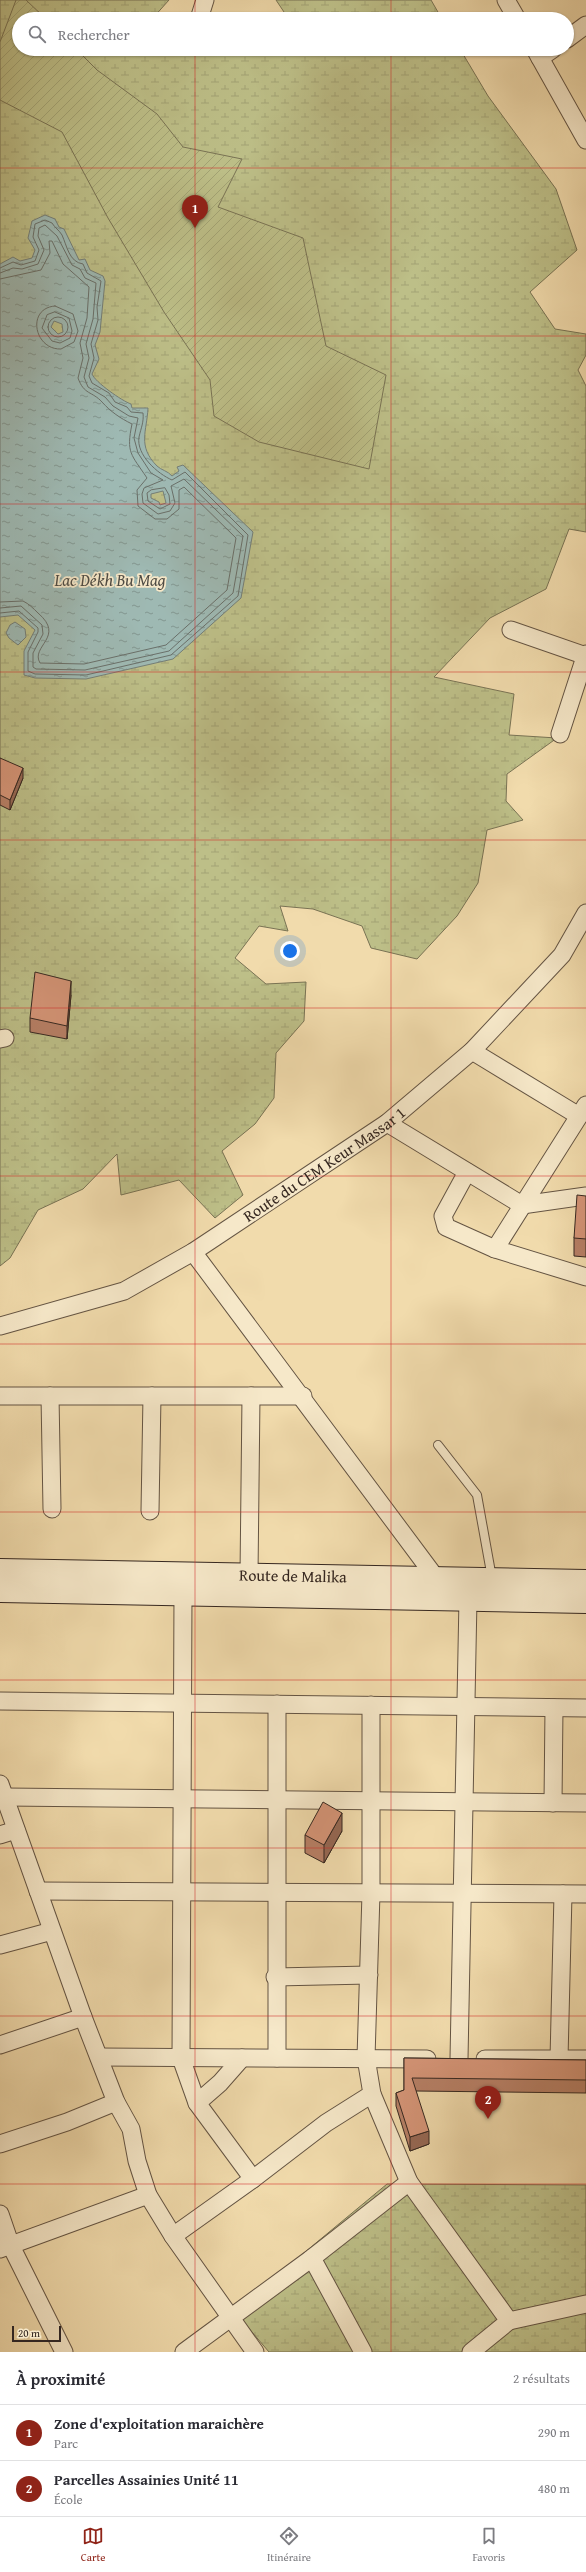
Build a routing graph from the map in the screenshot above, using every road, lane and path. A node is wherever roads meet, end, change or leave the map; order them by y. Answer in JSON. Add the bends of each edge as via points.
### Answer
{"nodes":[{"id":1,"x":206,"y":0,"type":"edge"},
{"id":2,"x":506,"y":0,"type":"edge"},
{"id":3,"x":202,"y":12,"type":"edge"},
{"id":4,"x":513,"y":12,"type":"edge"},
{"id":5,"x":586,"y":25,"type":"edge"},
{"id":6,"x":574,"y":34,"type":"edge"},
{"id":7,"x":545,"y":56,"type":"edge"},
{"id":8,"x":586,"y":140,"type":"edge"},
{"id":9,"x":511,"y":630,"type":"dead end"},
{"id":10,"x":586,"y":655,"type":"edge"},
{"id":11,"x":560,"y":734,"type":"dead end"},
{"id":12,"x":586,"y":913,"type":"edge"},
{"id":13,"x":472,"y":1051,"type":"junction"},
{"id":14,"x":582,"y":1111,"type":"edge"},
{"id":15,"x":387,"y":1123,"type":"junction"},
{"id":16,"x":467,"y":1172,"type":"junction"},
{"id":17,"x":586,"y":1196,"type":"edge"},
{"id":18,"x":522,"y":1205,"type":"junction"},
{"id":19,"x":495,"y":1248,"type":"junction"},
{"id":20,"x":194,"y":1252,"type":"junction"},
{"id":21,"x":586,"y":1277,"type":"edge"},
{"id":22,"x":0,"y":1326,"type":"edge"},
{"id":23,"x":0,"y":1396,"type":"edge"},
{"id":24,"x":50,"y":1396,"type":"junction"},
{"id":25,"x":152,"y":1396,"type":"junction"},
{"id":26,"x":252,"y":1396,"type":"junction"},
{"id":27,"x":303,"y":1396,"type":"junction"},
{"id":28,"x":438,"y":1445,"type":"dead end"},
{"id":29,"x":52,"y":1509,"type":"dead end"},
{"id":30,"x":150,"y":1511,"type":"dead end"},
{"id":31,"x":0,"y":1570,"type":"edge"},
{"id":32,"x":249,"y":1574,"type":"junction"},
{"id":33,"x":436,"y":1578,"type":"junction"},
{"id":34,"x":492,"y":1579,"type":"junction"},
{"id":35,"x":586,"y":1581,"type":"edge"},
{"id":36,"x":0,"y":1591,"type":"edge"},
{"id":37,"x":183,"y":1594,"type":"junction"},
{"id":38,"x":468,"y":1599,"type":"junction"},
{"id":39,"x":586,"y":1602,"type":"edge"},
{"id":40,"x":0,"y":1701,"type":"edge"},
{"id":41,"x":182,"y":1703,"type":"junction"},
{"id":42,"x":277,"y":1704,"type":"junction"},
{"id":43,"x":371,"y":1705,"type":"junction"},
{"id":44,"x":466,"y":1706,"type":"junction"},
{"id":45,"x":554,"y":1708,"type":"junction"},
{"id":46,"x":586,"y":1708,"type":"edge"},
{"id":47,"x":2,"y":1791,"type":"edge"},
{"id":48,"x":182,"y":1799,"type":"junction"},
{"id":49,"x":276,"y":1800,"type":"junction"},
{"id":50,"x":371,"y":1801,"type":"junction"},
{"id":51,"x":464,"y":1802,"type":"junction"},
{"id":52,"x":553,"y":1803,"type":"junction"},
{"id":53,"x":586,"y":1803,"type":"edge"},
{"id":54,"x":16,"y":1830,"type":"junction"},
{"id":55,"x":0,"y":1836,"type":"edge"},
{"id":56,"x":38,"y":1891,"type":"junction"},
{"id":57,"x":181,"y":1892,"type":"junction"},
{"id":58,"x":276,"y":1892,"type":"junction"},
{"id":59,"x":371,"y":1893,"type":"junction"},
{"id":60,"x":462,"y":1894,"type":"junction"},
{"id":61,"x":562,"y":1894,"type":"junction"},
{"id":62,"x":586,"y":1894,"type":"edge"},
{"id":63,"x":52,"y":1931,"type":"junction"},
{"id":64,"x":0,"y":1945,"type":"edge"},
{"id":65,"x":369,"y":1975,"type":"junction"},
{"id":66,"x":275,"y":1977,"type":"junction"},
{"id":67,"x":83,"y":2017,"type":"junction"},
{"id":68,"x":0,"y":2045,"type":"edge"},
{"id":69,"x":99,"y":2057,"type":"junction"},
{"id":70,"x":181,"y":2058,"type":"junction"},
{"id":71,"x":242,"y":2058,"type":"junction"},
{"id":72,"x":277,"y":2058,"type":"junction"},
{"id":73,"x":366,"y":2058,"type":"junction"},
{"id":74,"x":459,"y":2059,"type":"junction"},
{"id":75,"x":559,"y":2059,"type":"junction"},
{"id":76,"x":586,"y":2060,"type":"edge"},
{"id":77,"x":372,"y":2094,"type":"junction"},
{"id":78,"x":116,"y":2102,"type":"junction"},
{"id":79,"x":197,"y":2104,"type":"junction"},
{"id":80,"x":0,"y":2144,"type":"edge"},
{"id":81,"x":253,"y":2179,"type":"junction"},
{"id":82,"x":409,"y":2182,"type":"junction"},
{"id":83,"x":148,"y":2195,"type":"junction"},
{"id":84,"x":0,"y":2214,"type":"edge"},
{"id":85,"x":173,"y":2236,"type":"junction"},
{"id":86,"x":6,"y":2247,"type":"edge"},
{"id":87,"x":312,"y":2258,"type":"junction"},
{"id":88,"x":586,"y":2304,"type":"edge"},
{"id":89,"x":231,"y":2318,"type":"junction"},
{"id":90,"x":509,"y":2321,"type":"junction"},
{"id":91,"x":476,"y":2350,"type":"edge"},
{"id":92,"x":64,"y":2352,"type":"edge"},
{"id":93,"x":184,"y":2352,"type":"edge"},
{"id":94,"x":255,"y":2352,"type":"edge"},
{"id":95,"x":364,"y":2352,"type":"edge"}],
"edges":[{"from":1,"to":3,"type":"street"},
{"from":2,"to":4,"type":"street"},
{"from":5,"to":6,"type":"street"},
{"from":7,"to":8,"type":"street"},
{"from":9,"to":10,"type":"street"},
{"from":10,"to":11,"type":"street"},
{"from":12,"to":13,"type":"street","name":"Route du CEM Keur Massar 1","via":[[562,955]]},
{"from":13,"to":14,"type":"street"},
{"from":13,"to":15,"type":"street","name":"Route du CEM Keur Massar 1"},
{"from":14,"to":18,"type":"street"},
{"from":15,"to":16,"type":"street"},
{"from":15,"to":20,"type":"street","name":"Route du CEM Keur Massar 1"},
{"from":16,"to":18,"type":"street"},
{"from":16,"to":19,"type":"street","via":[[443,1216],[444,1225]]},
{"from":17,"to":18,"type":"street"},
{"from":18,"to":19,"type":"street"},
{"from":19,"to":21,"type":"street"},
{"from":20,"to":22,"type":"street","name":"Route du CEM Keur Massar 1","via":[[124,1291]]},
{"from":20,"to":27,"type":"street"},
{"from":23,"to":24,"type":"street"},
{"from":24,"to":25,"type":"street"},
{"from":24,"to":29,"type":"street"},
{"from":25,"to":26,"type":"street"},
{"from":25,"to":30,"type":"street"},
{"from":26,"to":27,"type":"street"},
{"from":26,"to":32,"type":"street"},
{"from":27,"to":33,"type":"street"},
{"from":28,"to":34,"type":"lane","via":[[477,1495]]},
{"from":31,"to":32,"type":"main road","name":"Route de Malika"},
{"from":32,"to":33,"type":"main road","name":"Route de Malika"},
{"from":33,"to":34,"type":"main road","name":"Route de Malika"},
{"from":34,"to":35,"type":"main road","name":"Route de Malika"},
{"from":36,"to":37,"type":"main road","name":"Route de Malika"},
{"from":37,"to":38,"type":"main road","name":"Route de Malika"},
{"from":37,"to":41,"type":"street"},
{"from":38,"to":39,"type":"main road","name":"Route de Malika"},
{"from":38,"to":44,"type":"street"},
{"from":40,"to":41,"type":"street"},
{"from":41,"to":42,"type":"street"},
{"from":41,"to":48,"type":"street"},
{"from":42,"to":43,"type":"street"},
{"from":42,"to":49,"type":"street"},
{"from":43,"to":44,"type":"street"},
{"from":43,"to":50,"type":"street"},
{"from":44,"to":45,"type":"street"},
{"from":44,"to":51,"type":"street"},
{"from":45,"to":46,"type":"street"},
{"from":45,"to":52,"type":"street"},
{"from":47,"to":48,"type":"street"},
{"from":47,"to":54,"type":"street"},
{"from":48,"to":49,"type":"street"},
{"from":48,"to":57,"type":"street"},
{"from":49,"to":50,"type":"street"},
{"from":49,"to":58,"type":"street"},
{"from":50,"to":51,"type":"street"},
{"from":50,"to":59,"type":"street"},
{"from":51,"to":52,"type":"street"},
{"from":51,"to":60,"type":"street"},
{"from":52,"to":53,"type":"street"},
{"from":54,"to":55,"type":"street"},
{"from":54,"to":56,"type":"street"},
{"from":56,"to":57,"type":"street"},
{"from":56,"to":63,"type":"street"},
{"from":57,"to":58,"type":"street"},
{"from":57,"to":70,"type":"street"},
{"from":58,"to":59,"type":"street"},
{"from":58,"to":66,"type":"street"},
{"from":59,"to":60,"type":"street"},
{"from":59,"to":65,"type":"street"},
{"from":60,"to":61,"type":"street"},
{"from":60,"to":74,"type":"street"},
{"from":61,"to":62,"type":"street"},
{"from":61,"to":75,"type":"street"},
{"from":63,"to":64,"type":"street"},
{"from":63,"to":67,"type":"street"},
{"from":65,"to":66,"type":"street"},
{"from":65,"to":73,"type":"street"},
{"from":66,"to":72,"type":"street"},
{"from":67,"to":68,"type":"street"},
{"from":67,"to":69,"type":"street"},
{"from":69,"to":70,"type":"street"},
{"from":69,"to":78,"type":"street"},
{"from":70,"to":71,"type":"street"},
{"from":70,"to":79,"type":"street"},
{"from":71,"to":72,"type":"street"},
{"from":71,"to":79,"type":"street"},
{"from":72,"to":73,"type":"street"},
{"from":73,"to":74,"type":"street"},
{"from":73,"to":77,"type":"street"},
{"from":74,"to":75,"type":"street"},
{"from":75,"to":76,"type":"street"},
{"from":77,"to":81,"type":"street","via":[[326,2123]]},
{"from":77,"to":82,"type":"street"},
{"from":78,"to":80,"type":"street","via":[[68,2122]]},
{"from":78,"to":83,"type":"street","via":[[131,2129]]},
{"from":79,"to":81,"type":"street"},
{"from":81,"to":85,"type":"street"},
{"from":82,"to":87,"type":"street"},
{"from":82,"to":90,"type":"street"},
{"from":83,"to":85,"type":"street"},
{"from":83,"to":86,"type":"street"},
{"from":84,"to":86,"type":"street"},
{"from":85,"to":89,"type":"street"},
{"from":86,"to":92,"type":"street"},
{"from":87,"to":89,"type":"street"},
{"from":87,"to":95,"type":"street"},
{"from":88,"to":90,"type":"street"},
{"from":89,"to":93,"type":"street"},
{"from":89,"to":94,"type":"street"},
{"from":90,"to":91,"type":"street"}]}
